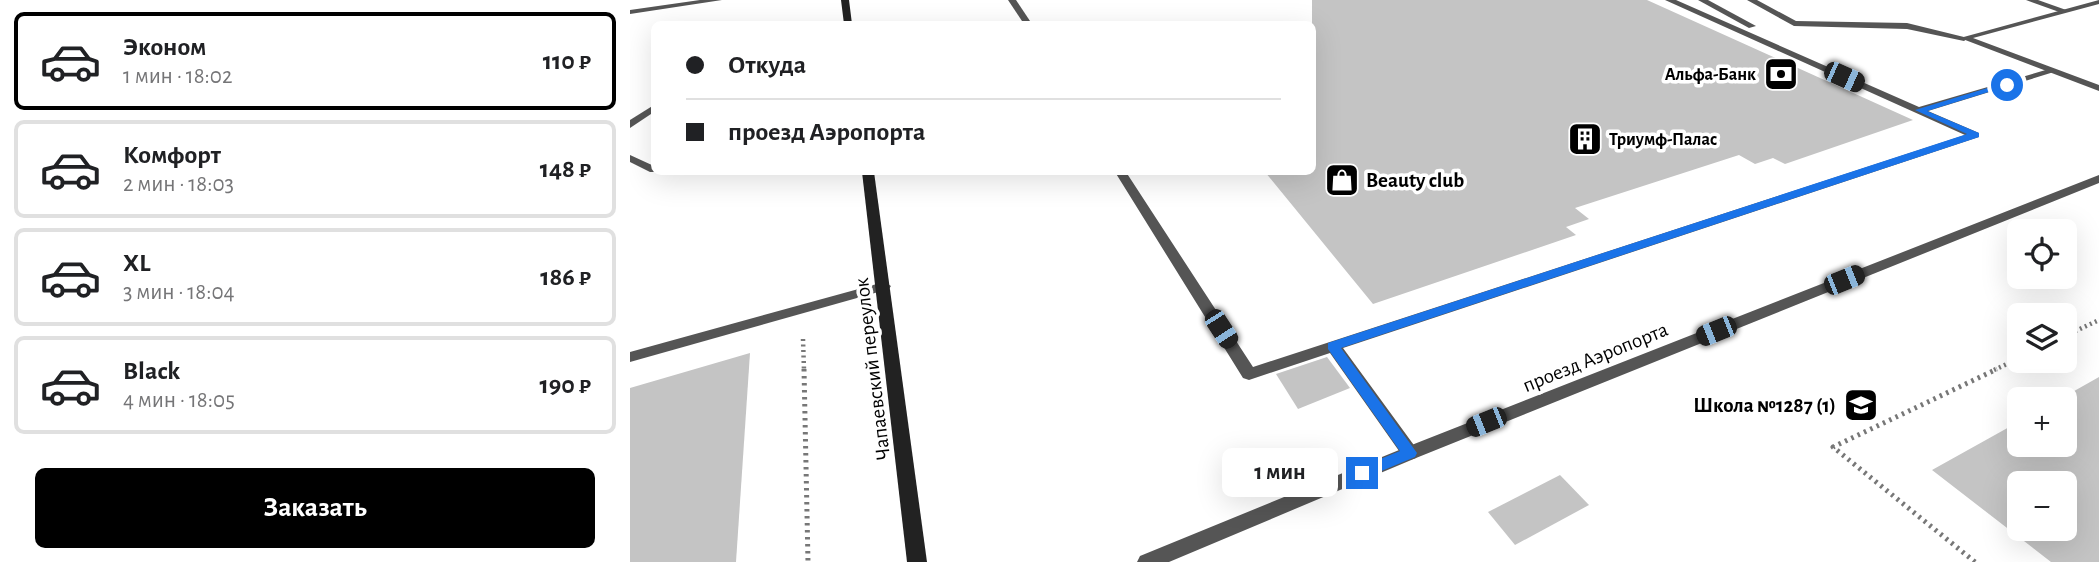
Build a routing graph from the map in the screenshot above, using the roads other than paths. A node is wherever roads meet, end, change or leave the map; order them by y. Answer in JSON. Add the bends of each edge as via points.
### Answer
{"nodes":[{"id":1,"x":718,"y":0,"type":"edge"},
{"id":2,"x":845,"y":0,"type":"edge"},
{"id":3,"x":1012,"y":0,"type":"edge"},
{"id":4,"x":1669,"y":0,"type":"edge"},
{"id":5,"x":1702,"y":0,"type":"edge"},
{"id":6,"x":1751,"y":0,"type":"edge"},
{"id":7,"x":2030,"y":0,"type":"edge"},
{"id":8,"x":636,"y":1,"type":"edge"},
{"id":9,"x":2099,"y":2,"type":"edge"},
{"id":10,"x":2065,"y":11,"type":"junction"},
{"id":11,"x":631,"y":12,"type":"edge"},
{"id":12,"x":848,"y":21,"type":"edge"},
{"id":13,"x":1026,"y":21,"type":"edge"},
{"id":14,"x":1752,"y":26,"type":"dead end"},
{"id":15,"x":1964,"y":38,"type":"junction"},
{"id":16,"x":2052,"y":71,"type":"junction"},
{"id":17,"x":2099,"y":88,"type":"edge"},
{"id":18,"x":651,"y":110,"type":"edge"},
{"id":19,"x":1919,"y":110,"type":"junction"},
{"id":20,"x":630,"y":125,"type":"edge"},
{"id":21,"x":630,"y":158,"type":"edge"},
{"id":22,"x":651,"y":168,"type":"edge"},
{"id":23,"x":868,"y":175,"type":"edge"},
{"id":24,"x":1123,"y":175,"type":"edge"},
{"id":25,"x":2099,"y":178,"type":"edge"},
{"id":26,"x":884,"y":286,"type":"junction"},
{"id":27,"x":1333,"y":346,"type":"junction"},
{"id":28,"x":630,"y":357,"type":"edge"},
{"id":29,"x":1409,"y":453,"type":"junction"},
{"id":30,"x":917,"y":562,"type":"edge"},
{"id":31,"x":1147,"y":562,"type":"edge"}],
"edges":[{"from":1,"to":11,"type":"street"},
{"from":2,"to":12,"type":"street"},
{"from":3,"to":13,"type":"street"},
{"from":4,"to":19,"type":"street"},
{"from":5,"to":14,"type":"street"},
{"from":6,"to":15,"type":"street","via":[[1794,23],[1907,26]]},
{"from":7,"to":10,"type":"street"},
{"from":8,"to":11,"type":"street"},
{"from":9,"to":10,"type":"street"},
{"from":10,"to":15,"type":"street"},
{"from":15,"to":16,"type":"street"},
{"from":16,"to":17,"type":"street"},
{"from":16,"to":19,"type":"street"},
{"from":18,"to":20,"type":"street"},
{"from":19,"to":27,"type":"street","via":[[1975,135]]},
{"from":21,"to":22,"type":"street"},
{"from":23,"to":26,"type":"street","name":"Чапаевский переулок"},
{"from":24,"to":27,"type":"street","via":[[1249,374]]},
{"from":25,"to":29,"type":"street","name":"проезд Аэропорта"},
{"from":26,"to":28,"type":"street"},
{"from":26,"to":30,"type":"street","name":"Чапаевский переулок"},
{"from":27,"to":29,"type":"street"},
{"from":29,"to":31,"type":"street","name":"проезд Аэропорта"}]}
